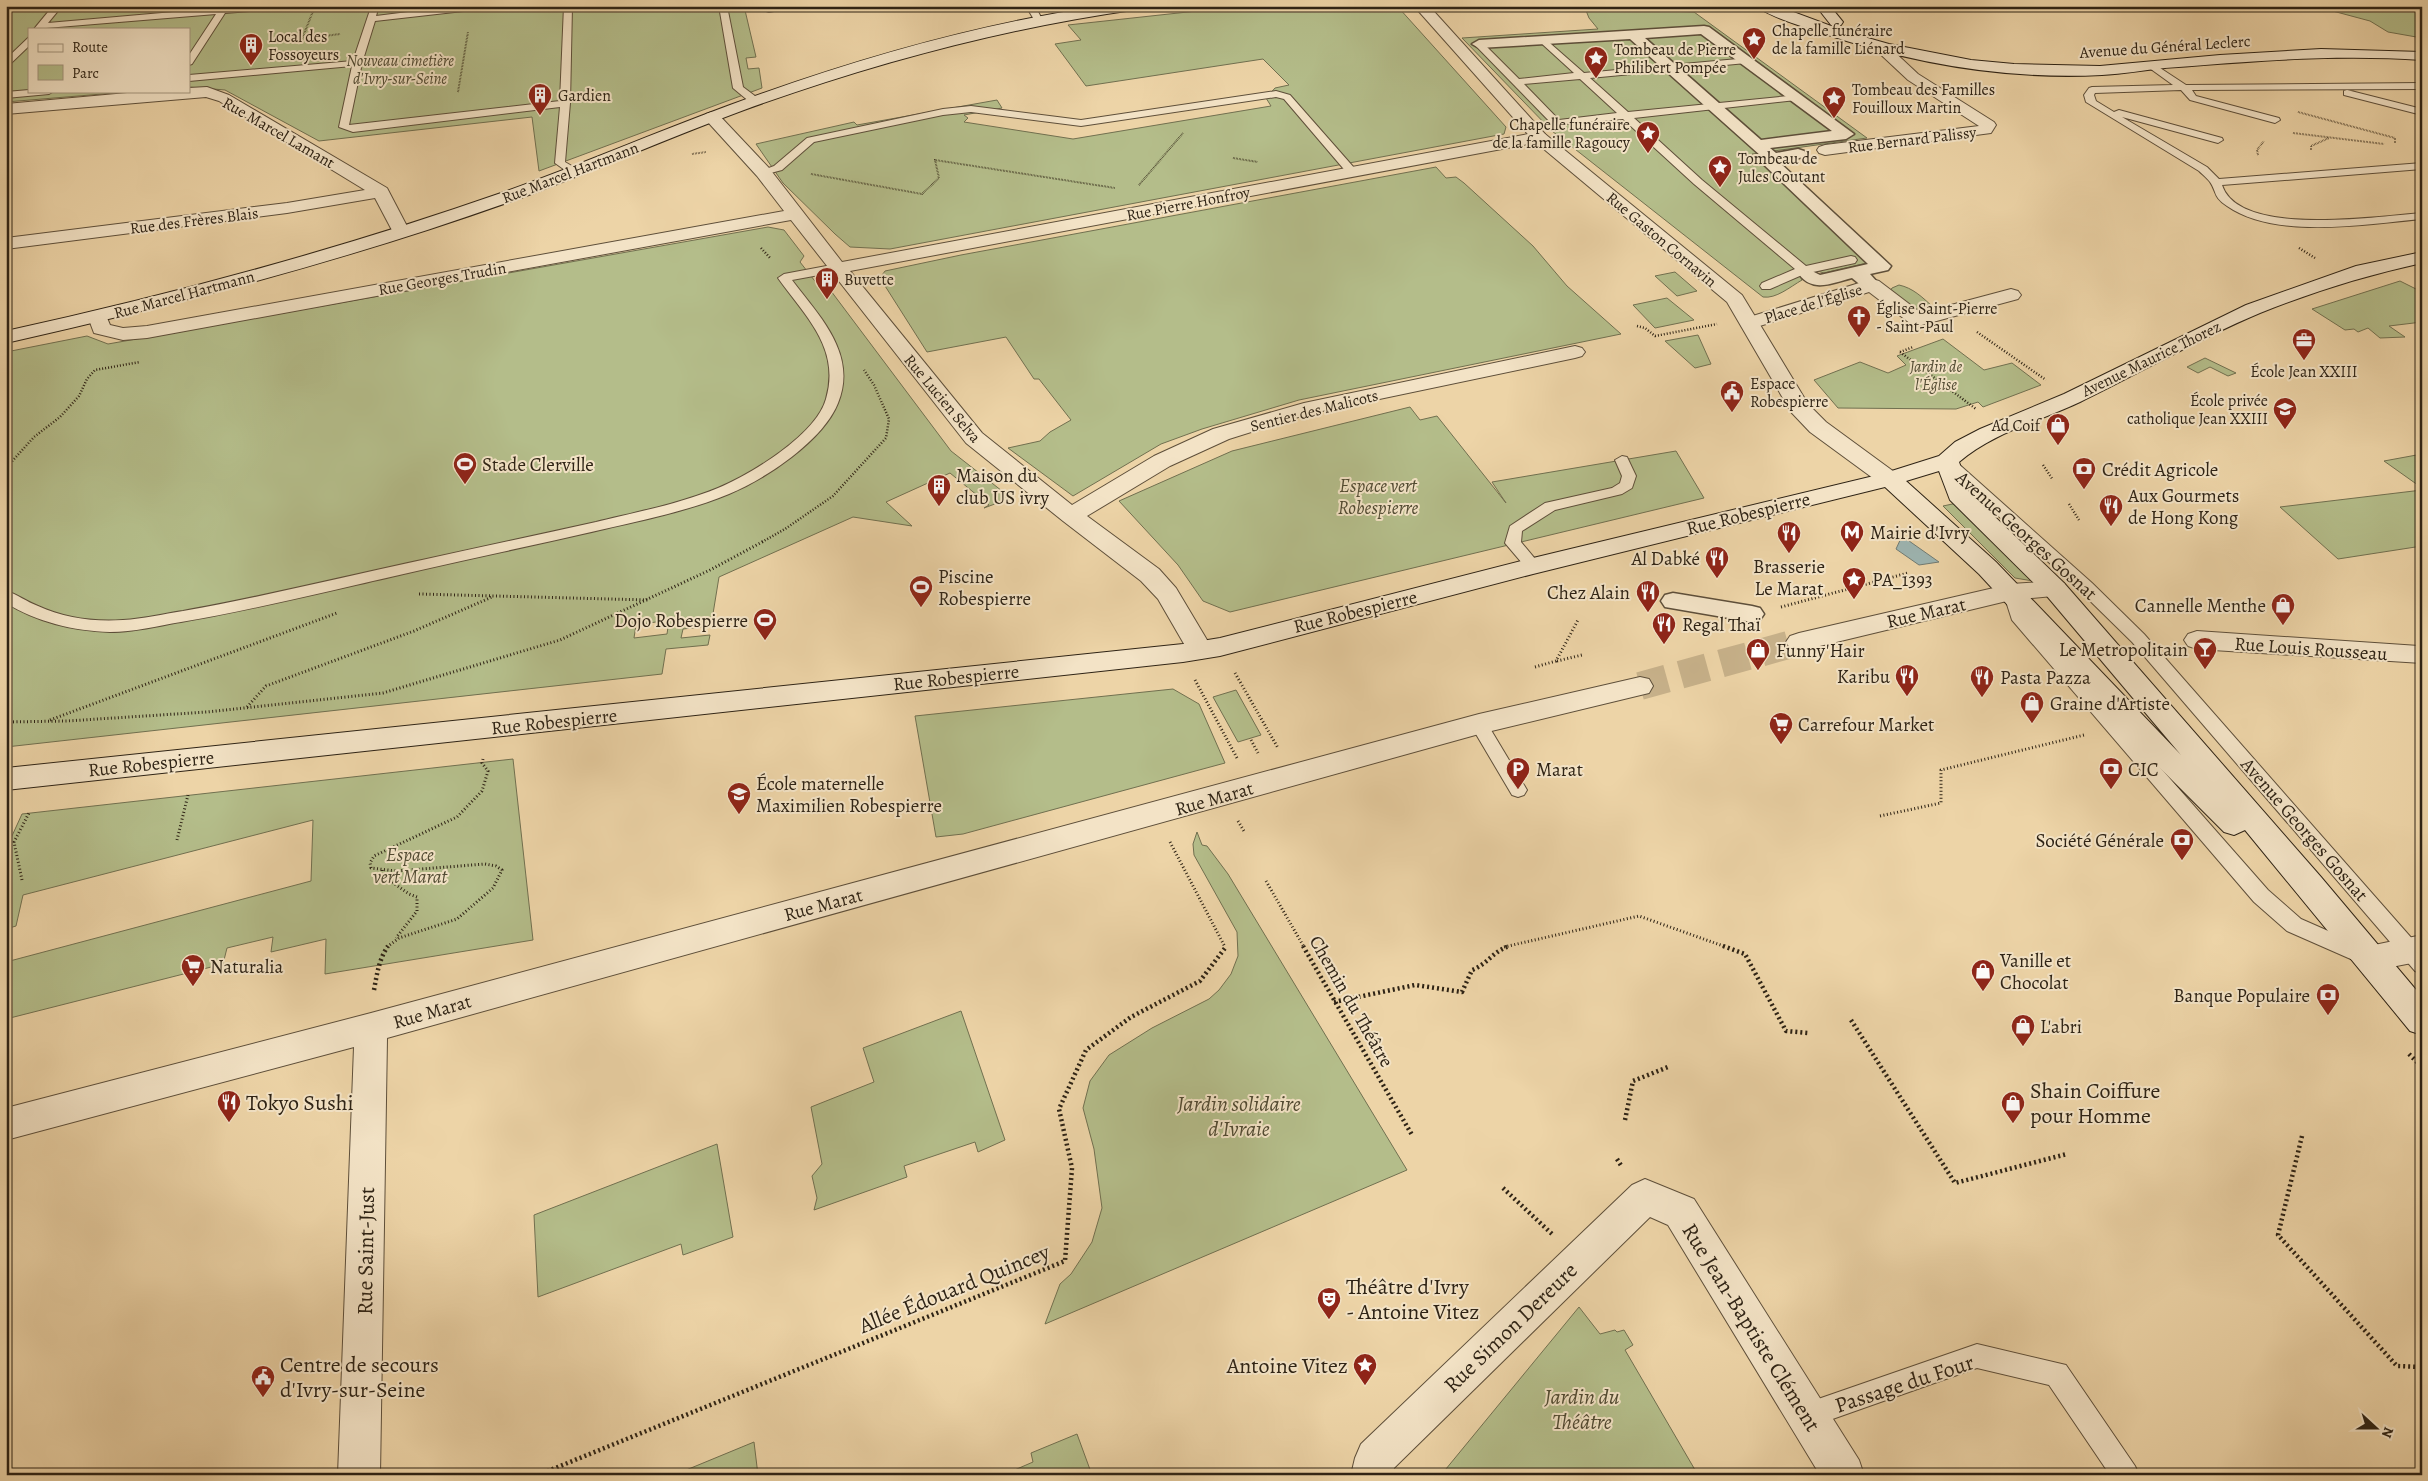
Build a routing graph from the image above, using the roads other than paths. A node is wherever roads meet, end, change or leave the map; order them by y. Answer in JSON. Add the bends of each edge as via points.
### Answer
{"nodes":[{"id":1,"x":58,"y":6,"type":"edge"},
{"id":2,"x":276,"y":6,"type":"edge"},
{"id":3,"x":374,"y":6,"type":"edge"},
{"id":4,"x":568,"y":6,"type":"edge"},
{"id":5,"x":724,"y":6,"type":"edge"},
{"id":6,"x":769,"y":6,"type":"edge"},
{"id":7,"x":795,"y":6,"type":"edge"},
{"id":8,"x":1030,"y":6,"type":"edge"},
{"id":9,"x":1133,"y":6,"type":"edge"},
{"id":10,"x":1421,"y":6,"type":"edge"},
{"id":11,"x":1765,"y":6,"type":"edge"},
{"id":12,"x":1823,"y":6,"type":"edge"},
{"id":13,"x":476,"y":7,"type":"edge"},
{"id":14,"x":223,"y":8,"type":"edge"},
{"id":15,"x":1099,"y":8,"type":"edge"},
{"id":16,"x":370,"y":19,"type":"junction"},
{"id":17,"x":1038,"y":21,"type":"junction"},
{"id":18,"x":1836,"y":22,"type":"junction"},
{"id":19,"x":39,"y":28,"type":"edge"},
{"id":20,"x":1633,"y":34,"type":"junction"},
{"id":21,"x":1543,"y":40,"type":"junction"},
{"id":22,"x":28,"y":41,"type":"edge"},
{"id":23,"x":1479,"y":44,"type":"joint"},
{"id":24,"x":1882,"y":48,"type":"junction"},
{"id":25,"x":2422,"y":56,"type":"edge"},
{"id":26,"x":190,"y":60,"type":"edge"},
{"id":27,"x":1746,"y":60,"type":"junction"},
{"id":28,"x":357,"y":63,"type":"junction"},
{"id":29,"x":6,"y":65,"type":"edge"},
{"id":30,"x":2151,"y":65,"type":"junction"},
{"id":31,"x":1669,"y":67,"type":"junction"},
{"id":32,"x":1582,"y":76,"type":"junction"},
{"id":33,"x":190,"y":78,"type":"edge"},
{"id":34,"x":1515,"y":82,"type":"junction"},
{"id":35,"x":2422,"y":86,"type":"edge"},
{"id":36,"x":2325,"y":87,"type":"junction"},
{"id":37,"x":2371,"y":87,"type":"junction"},
{"id":38,"x":2184,"y":88,"type":"junction"},
{"id":39,"x":38,"y":92,"type":"edge"},
{"id":40,"x":173,"y":93,"type":"edge"},
{"id":41,"x":6,"y":95,"type":"edge"},
{"id":42,"x":1796,"y":98,"type":"junction"},
{"id":43,"x":2413,"y":98,"type":"dead end"},
{"id":44,"x":755,"y":101,"type":"junction"},
{"id":45,"x":565,"y":103,"type":"junction"},
{"id":46,"x":1714,"y":106,"type":"junction"},
{"id":47,"x":6,"y":109,"type":"edge"},
{"id":48,"x":2104,"y":110,"type":"junction"},
{"id":49,"x":2422,"y":112,"type":"edge"},
{"id":50,"x":1626,"y":116,"type":"junction"},
{"id":51,"x":712,"y":117,"type":"junction"},
{"id":52,"x":2275,"y":120,"type":"road end"},
{"id":53,"x":1539,"y":137,"type":"junction"},
{"id":54,"x":2218,"y":140,"type":"dead end"},
{"id":55,"x":1758,"y":145,"type":"junction"},
{"id":56,"x":1824,"y":150,"type":"joint"},
{"id":57,"x":1772,"y":158,"type":"junction"},
{"id":58,"x":2422,"y":166,"type":"edge"},
{"id":59,"x":771,"y":170,"type":"junction"},
{"id":60,"x":573,"y":172,"type":"junction"},
{"id":61,"x":1352,"y":172,"type":"junction"},
{"id":62,"x":2216,"y":182,"type":"junction"},
{"id":63,"x":381,"y":192,"type":"junction"},
{"id":64,"x":795,"y":214,"type":"junction"},
{"id":65,"x":2422,"y":216,"type":"edge"},
{"id":66,"x":401,"y":232,"type":"junction"},
{"id":67,"x":6,"y":244,"type":"edge"},
{"id":68,"x":2422,"y":257,"type":"edge"},
{"id":69,"x":1853,"y":266,"type":"junction"},
{"id":70,"x":837,"y":268,"type":"junction"},
{"id":71,"x":1805,"y":272,"type":"junction"},
{"id":72,"x":1872,"y":285,"type":"junction"},
{"id":73,"x":1766,"y":286,"type":"dead end"},
{"id":74,"x":2011,"y":295,"type":"dead end"},
{"id":75,"x":98,"y":317,"type":"junction"},
{"id":76,"x":1748,"y":320,"type":"junction"},
{"id":77,"x":6,"y":337,"type":"edge"},
{"id":78,"x":1575,"y":352,"type":"dead end"},
{"id":79,"x":1622,"y":460,"type":"dead end"},
{"id":80,"x":1947,"y":461,"type":"junction"},
{"id":81,"x":1889,"y":479,"type":"junction"},
{"id":82,"x":1071,"y":516,"type":"junction"},
{"id":83,"x":1533,"y":566,"type":"junction"},
{"id":84,"x":2054,"y":589,"type":"junction"},
{"id":85,"x":2011,"y":592,"type":"junction"},
{"id":86,"x":6,"y":596,"type":"edge"},
{"id":87,"x":1673,"y":601,"type":"dead end"},
{"id":88,"x":1752,"y":614,"type":"road end"},
{"id":89,"x":2196,"y":640,"type":"dead end"},
{"id":90,"x":1799,"y":642,"type":"tunnel mouth"},
{"id":91,"x":1200,"y":650,"type":"junction"},
{"id":92,"x":2421,"y":654,"type":"edge"},
{"id":93,"x":1640,"y":686,"type":"tunnel mouth"},
{"id":94,"x":1479,"y":724,"type":"junction"},
{"id":95,"x":6,"y":779,"type":"edge"},
{"id":96,"x":1518,"y":790,"type":"dead end"},
{"id":97,"x":2417,"y":955,"type":"edge"},
{"id":98,"x":2370,"y":958,"type":"junction"},
{"id":99,"x":2422,"y":1021,"type":"edge"},
{"id":100,"x":371,"y":1028,"type":"junction"},
{"id":101,"x":6,"y":1124,"type":"edge"},
{"id":102,"x":1645,"y":1197,"type":"joint"},
{"id":103,"x":1807,"y":1415,"type":"junction"},
{"id":104,"x":1374,"y":1466,"type":"edge"},
{"id":105,"x":359,"y":1475,"type":"edge"},
{"id":106,"x":1844,"y":1475,"type":"edge"},
{"id":107,"x":2126,"y":1475,"type":"edge"}],
"edges":[{"from":1,"to":19,"type":"lane"},
{"from":2,"to":14,"type":"lane"},
{"from":3,"to":16,"type":"lane"},
{"from":4,"to":45,"type":"lane"},
{"from":5,"to":44,"type":"lane","via":[[738,88]]},
{"from":6,"to":7,"type":"lane","via":[[770,9]]},
{"from":8,"to":17,"type":"lane"},
{"from":9,"to":15,"type":"street","name":"Rue Marcel Hartmann"},
{"from":10,"to":53,"type":"street","name":"Rue Gaston Cornavin"},
{"from":11,"to":18,"type":"street","name":"Avenue du Général Leclerc"},
{"from":11,"to":24,"type":"street","name":"Avenue du Général Leclerc","via":[[1802,23]]},
{"from":12,"to":18,"type":"street"},
{"from":13,"to":16,"type":"lane"},
{"from":14,"to":19,"type":"lane"},
{"from":14,"to":26,"type":"lane"},
{"from":15,"to":17,"type":"street","name":"Rue Marcel Hartmann"},
{"from":16,"to":28,"type":"lane"},
{"from":17,"to":44,"type":"street","name":"Rue Marcel Hartmann","via":[[860,66]]},
{"from":18,"to":24,"type":"street","name":"Avenue du Général Leclerc"},
{"from":20,"to":21,"type":"street"},
{"from":20,"to":27,"type":"street","via":[[1704,30]]},
{"from":20,"to":31,"type":"street"},
{"from":21,"to":23,"type":"street"},
{"from":21,"to":32,"type":"lane"},
{"from":22,"to":29,"type":"lane"},
{"from":23,"to":34,"type":"lane"},
{"from":24,"to":30,"type":"street","name":"Avenue du Général Leclerc","via":[[1929,58],[2016,68],[2101,71]]},
{"from":24,"to":56,"type":"street","name":"Rue Bernard Palissy","via":[[1912,77],[1988,125],[1986,130]]},
{"from":25,"to":30,"type":"street","name":"Avenue du Général Leclerc","via":[[2320,53]]},
{"from":27,"to":31,"type":"lane"},
{"from":27,"to":42,"type":"street"},
{"from":28,"to":33,"type":"lane"},
{"from":28,"to":45,"type":"lane","via":[[344,127],[362,128]]},
{"from":30,"to":38,"type":"lane"},
{"from":31,"to":32,"type":"lane"},
{"from":31,"to":46,"type":"street"},
{"from":32,"to":34,"type":"lane"},
{"from":32,"to":50,"type":"lane"},
{"from":34,"to":50,"type":"lane","via":[[1557,123]]},
{"from":35,"to":37,"type":"lane"},
{"from":36,"to":37,"type":"lane"},
{"from":36,"to":38,"type":"lane"},
{"from":36,"to":49,"type":"lane"},
{"from":37,"to":43,"type":"lane"},
{"from":38,"to":48,"type":"lane","via":[[2092,90],[2089,95],[2091,102]]},
{"from":38,"to":52,"type":"lane","via":[[2193,98]]},
{"from":39,"to":41,"type":"lane"},
{"from":40,"to":47,"type":"street","name":"Rue Marcel Lamant"},
{"from":40,"to":63,"type":"street","name":"Rue Marcel Lamant","via":[[207,92],[224,98]]},
{"from":42,"to":46,"type":"lane"},
{"from":42,"to":55,"type":"street","via":[[1846,134]]},
{"from":44,"to":51,"type":"street","name":"Rue Marcel Hartmann"},
{"from":45,"to":60,"type":"lane","via":[[560,163]]},
{"from":46,"to":50,"type":"lane"},
{"from":46,"to":55,"type":"street"},
{"from":48,"to":54,"type":"lane"},
{"from":48,"to":62,"type":"lane","via":[[2203,169]]},
{"from":50,"to":71,"type":"lane"},
{"from":51,"to":59,"type":"street","name":"Rue Lucien Selva"},
{"from":51,"to":60,"type":"street","name":"Rue Marcel Hartmann"},
{"from":53,"to":61,"type":"street","name":"Rue Pierre Honfroy"},
{"from":53,"to":76,"type":"street","name":"Rue Gaston Cornavin","via":[[1735,299]]},
{"from":55,"to":57,"type":"street"},
{"from":56,"to":57,"type":"street","name":"Rue Bernard Palissy"},
{"from":57,"to":69,"type":"street","via":[[1767,158],[1882,266]]},
{"from":58,"to":62,"type":"lane"},
{"from":59,"to":61,"type":"lane","via":[[811,140],[943,112],[971,109],[1081,124],[1276,94],[1287,97]]},
{"from":59,"to":64,"type":"street","name":"Rue Lucien Selva"},
{"from":60,"to":66,"type":"street","name":"Rue Marcel Hartmann"},
{"from":61,"to":70,"type":"street","name":"Rue Pierre Honfroy"},
{"from":62,"to":65,"type":"lane","via":[[2220,195],[2232,205],[2255,215],[2290,223],[2318,226]]},
{"from":63,"to":66,"type":"street"},
{"from":63,"to":67,"type":"street","name":"Rue des Frères Blais","via":[[287,208]]},
{"from":64,"to":70,"type":"street","name":"Rue Lucien Selva"},
{"from":64,"to":75,"type":"street","name":"Rue Georges Trudin","via":[[147,332],[122,334],[102,329]]},
{"from":66,"to":75,"type":"street","name":"Rue Marcel Hartmann","via":[[233,282]]},
{"from":68,"to":80,"type":"street","name":"Avenue Maurice Thorez","via":[[2363,270],[2253,309],[2071,398],[1988,434]]},
{"from":69,"to":71,"type":"street","via":[[1816,281]]},
{"from":69,"to":72,"type":"street"},
{"from":70,"to":82,"type":"street","name":"Rue Lucien Selva","via":[[974,438]]},
{"from":70,"to":86,"type":"lane","via":[[784,278],[828,334],[837,364],[833,402],[818,423],[784,457],[738,485],[665,510],[526,543],[227,609],[123,626],[68,623],[25,608]]},
{"from":71,"to":73,"type":"lane"},
{"from":72,"to":74,"type":"street","name":"Place de l'Église","via":[[1918,320]]},
{"from":72,"to":76,"type":"street","name":"Place de l'Église"},
{"from":75,"to":77,"type":"street","name":"Rue Marcel Hartmann"},
{"from":76,"to":81,"type":"street","name":"Rue Gaston Cornavin","via":[[1799,407],[1818,427]]},
{"from":78,"to":82,"type":"street","name":"Sentier des Malicots","via":[[1304,409],[1221,434],[1162,461]]},
{"from":79,"to":83,"type":"lane","via":[[1629,476],[1627,485],[1617,491],[1550,506],[1514,529],[1513,543]]},
{"from":80,"to":81,"type":"street","name":"Avenue Maurice Thorez"},
{"from":80,"to":84,"type":"street","name":"Avenue Georges Gosnat","via":[[1958,495]]},
{"from":80,"to":97,"type":"lane","name":"Avenue Georges Gosnat","via":[[2138,638]]},
{"from":81,"to":83,"type":"street","name":"Rue Robespierre"},
{"from":81,"to":85,"type":"street","name":"Avenue Georges Gosnat","via":[[1921,505]]},
{"from":82,"to":91,"type":"street","name":"Rue Lucien Selva","via":[[1150,575],[1167,594]]},
{"from":83,"to":91,"type":"street","name":"Rue Robespierre"},
{"from":84,"to":85,"type":"street","name":"Rue Marat"},
{"from":84,"to":98,"type":"street","name":"Avenue Georges Gosnat"},
{"from":85,"to":90,"type":"street","name":"Rue Marat"},
{"from":85,"to":98,"type":"street","name":"Avenue Georges Gosnat","via":[[2139,729]]},
{"from":87,"to":88,"type":"street"},
{"from":89,"to":92,"type":"street","name":"Rue Louis Rousseau"},
{"from":91,"to":95,"type":"street","name":"Rue Robespierre"},
{"from":93,"to":94,"type":"street","name":"Rue Marat"},
{"from":94,"to":96,"type":"lane"},
{"from":94,"to":100,"type":"street","name":"Rue Marat"},
{"from":97,"to":98,"type":"street"},
{"from":98,"to":99,"type":"street","name":"Avenue Georges Gosnat"},
{"from":100,"to":101,"type":"street","name":"Rue Marat"},
{"from":100,"to":105,"type":"street","name":"Rue Saint-Just"},
{"from":102,"to":103,"type":"street","name":"Rue Jean-Baptiste Clément","via":[[1681,1212]]},
{"from":102,"to":104,"type":"street","name":"Rue Simon Dereure"},
{"from":103,"to":106,"type":"street","name":"Rue Jean-Baptiste Clément"},
{"from":103,"to":107,"type":"lane","name":"Passage du Four","via":[[1977,1356],[2057,1374]]}]}
